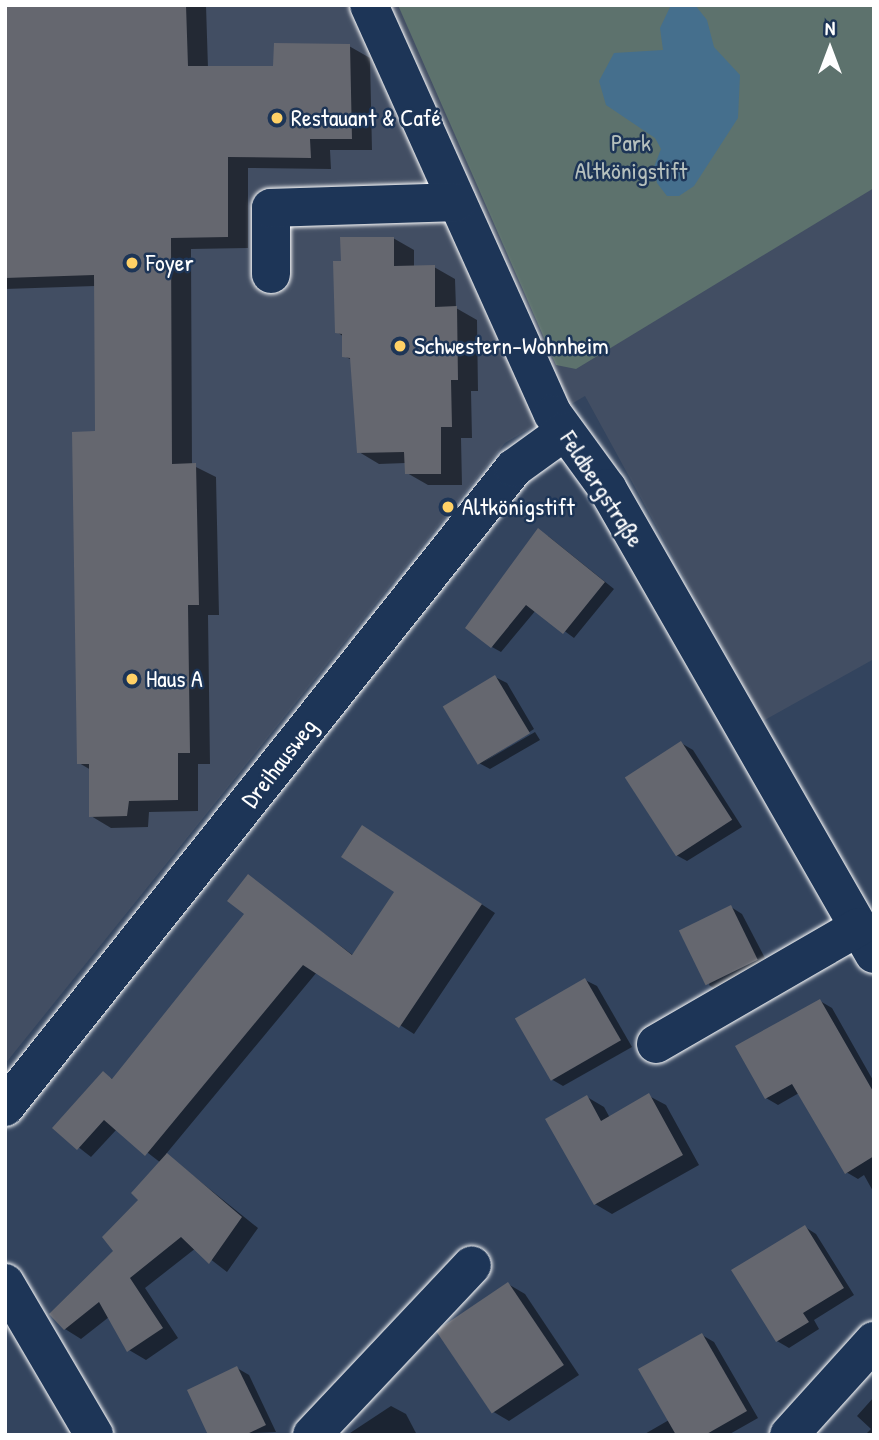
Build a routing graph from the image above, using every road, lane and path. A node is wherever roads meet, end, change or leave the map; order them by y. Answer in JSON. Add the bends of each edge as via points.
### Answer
{"nodes":[{"id":1,"x":369,"y":5,"type":"edge"},
{"id":2,"x":457,"y":202,"type":"junction"},
{"id":3,"x":271,"y":274,"type":"dead end"},
{"id":4,"x":564,"y":432,"type":"junction"},
{"id":5,"x":867,"y":941,"type":"edge"},
{"id":6,"x":656,"y":1044,"type":"dead end"},
{"id":7,"x":5,"y":1107,"type":"edge"},
{"id":8,"x":472,"y":1265,"type":"dead end"},
{"id":9,"x":5,"y":1283,"type":"edge"},
{"id":10,"x":874,"y":1341,"type":"edge"},
{"id":11,"x":94,"y":1435,"type":"edge"},
{"id":12,"x":312,"y":1435,"type":"edge"},
{"id":13,"x":789,"y":1435,"type":"edge"}],
"edges":[{"from":1,"to":2,"type":"street","name":"Feldbergstraße"},
{"from":2,"to":3,"type":"street","via":[[257,208]]},
{"from":2,"to":4,"type":"street","name":"Feldbergstraße"},
{"from":4,"to":5,"type":"street","name":"Feldbergstraße","via":[[607,488]]},
{"from":4,"to":7,"type":"street","name":"Dreihausweg","via":[[514,468]]},
{"from":5,"to":6,"type":"street"},
{"from":8,"to":12,"type":"street"},
{"from":9,"to":11,"type":"street"},
{"from":10,"to":13,"type":"street"}]}
